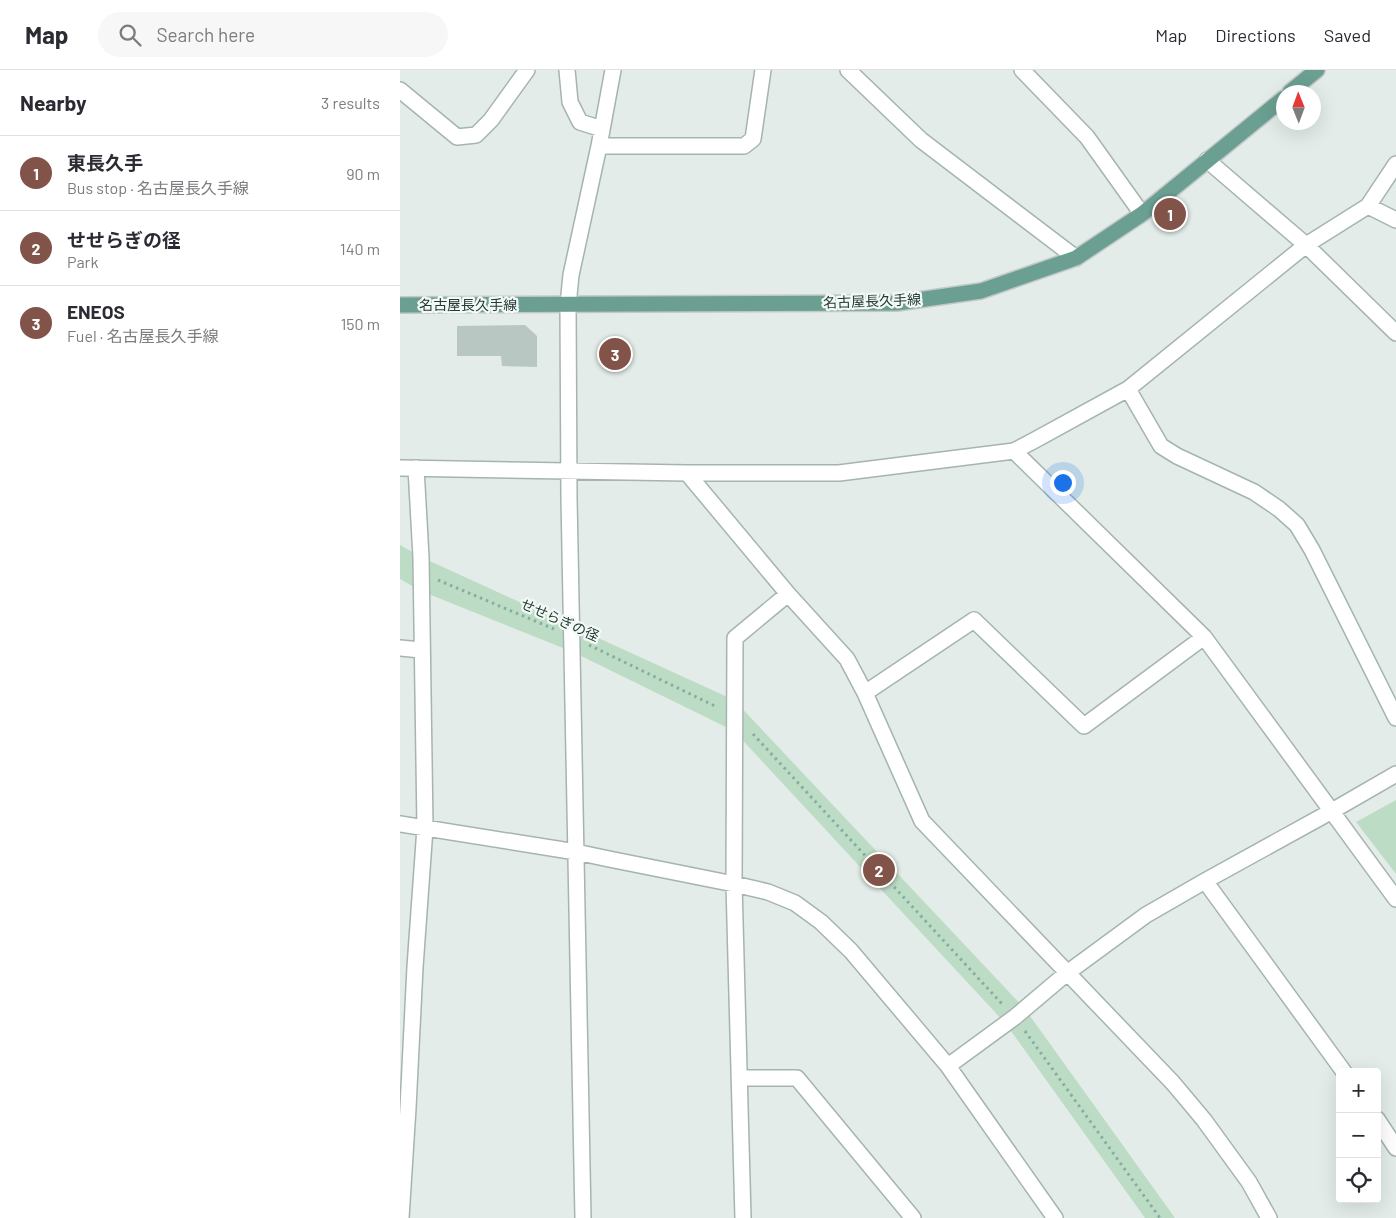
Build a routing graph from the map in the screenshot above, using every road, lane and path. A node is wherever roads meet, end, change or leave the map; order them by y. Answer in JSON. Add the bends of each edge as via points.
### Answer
{"nodes":[{"id":1,"x":527,"y":70,"type":"edge"},
{"id":2,"x":566,"y":70,"type":"edge"},
{"id":3,"x":613,"y":70,"type":"edge"},
{"id":4,"x":763,"y":70,"type":"edge"},
{"id":5,"x":848,"y":70,"type":"edge"},
{"id":6,"x":1022,"y":70,"type":"edge"},
{"id":7,"x":1317,"y":70,"type":"edge"},
{"id":8,"x":1299,"y":85,"type":"edge"},
{"id":9,"x":400,"y":90,"type":"edge"},
{"id":10,"x":1276,"y":104,"type":"edge"},
{"id":11,"x":602,"y":129,"type":"junction"},
{"id":12,"x":599,"y":146,"type":"junction"},
{"id":13,"x":1207,"y":160,"type":"junction"},
{"id":14,"x":1396,"y":164,"type":"edge"},
{"id":15,"x":1368,"y":206,"type":"junction"},
{"id":16,"x":1142,"y":214,"type":"junction"},
{"id":17,"x":1396,"y":220,"type":"edge"},
{"id":18,"x":1306,"y":245,"type":"junction"},
{"id":19,"x":1076,"y":258,"type":"junction"},
{"id":20,"x":400,"y":305,"type":"edge"},
{"id":21,"x":568,"y":305,"type":"junction"},
{"id":22,"x":1396,"y":333,"type":"edge"},
{"id":23,"x":1128,"y":389,"type":"junction"},
{"id":24,"x":1014,"y":450,"type":"junction"},
{"id":25,"x":400,"y":468,"type":"edge"},
{"id":26,"x":416,"y":468,"type":"junction"},
{"id":27,"x":569,"y":470,"type":"junction"},
{"id":28,"x":687,"y":473,"type":"junction"},
{"id":29,"x":421,"y":574,"type":"junction"},
{"id":30,"x":788,"y":594,"type":"junction"},
{"id":31,"x":572,"y":637,"type":"junction"},
{"id":32,"x":1204,"y":637,"type":"junction"},
{"id":33,"x":400,"y":648,"type":"edge"},
{"id":34,"x":421,"y":650,"type":"junction"},
{"id":35,"x":865,"y":693,"type":"junction"},
{"id":36,"x":734,"y":715,"type":"junction"},
{"id":37,"x":1396,"y":718,"type":"edge"},
{"id":38,"x":1396,"y":774,"type":"edge"},
{"id":39,"x":1332,"y":811,"type":"junction"},
{"id":40,"x":400,"y":824,"type":"edge"},
{"id":41,"x":425,"y":828,"type":"junction"},
{"id":42,"x":576,"y":852,"type":"junction"},
{"id":43,"x":1205,"y":881,"type":"junction"},
{"id":44,"x":734,"y":884,"type":"junction"},
{"id":45,"x":1396,"y":899,"type":"edge"},
{"id":46,"x":407,"y":965,"type":"edge"},
{"id":47,"x":1067,"y":973,"type":"junction"},
{"id":48,"x":1015,"y":1017,"type":"junction"},
{"id":49,"x":948,"y":1066,"type":"junction"},
{"id":50,"x":1341,"y":1068,"type":"edge"},
{"id":51,"x":740,"y":1078,"type":"junction"},
{"id":52,"x":404,"y":1107,"type":"edge"},
{"id":53,"x":1381,"y":1125,"type":"edge"},
{"id":54,"x":1396,"y":1148,"type":"edge"},
{"id":55,"x":1049,"y":1216,"type":"edge"},
{"id":56,"x":401,"y":1218,"type":"edge"},
{"id":57,"x":583,"y":1218,"type":"edge"},
{"id":58,"x":743,"y":1218,"type":"edge"},
{"id":59,"x":913,"y":1218,"type":"edge"},
{"id":60,"x":1160,"y":1218,"type":"edge"},
{"id":61,"x":1269,"y":1218,"type":"edge"}],
"edges":[{"from":1,"to":9,"type":"street","via":[[491,120],[476,135],[457,137]]},
{"from":2,"to":11,"type":"street","via":[[570,102],[580,122]]},
{"from":3,"to":11,"type":"street"},
{"from":4,"to":12,"type":"street","via":[[753,139],[744,146]]},
{"from":5,"to":19,"type":"street","via":[[921,140]]},
{"from":6,"to":16,"type":"street","via":[[1087,137]]},
{"from":7,"to":8,"type":"main road"},
{"from":10,"to":13,"type":"main road","name":"名古屋長久手線"},
{"from":11,"to":12,"type":"street"},
{"from":12,"to":21,"type":"street","via":[[571,275]]},
{"from":13,"to":16,"type":"main road","name":"名古屋長久手線"},
{"from":13,"to":18,"type":"street"},
{"from":14,"to":15,"type":"street"},
{"from":15,"to":17,"type":"street"},
{"from":15,"to":18,"type":"street"},
{"from":16,"to":19,"type":"main road","name":"名古屋長久手線"},
{"from":18,"to":22,"type":"street"},
{"from":18,"to":23,"type":"street"},
{"from":19,"to":21,"type":"main road","name":"名古屋長久手線","via":[[981,292],[897,302]]},
{"from":20,"to":21,"type":"main road","name":"名古屋長久手線"},
{"from":21,"to":27,"type":"street"},
{"from":23,"to":24,"type":"street"},
{"from":23,"to":37,"type":"street","via":[[1162,446],[1254,492],[1279,509],[1296,526],[1312,550]]},
{"from":24,"to":28,"type":"street","via":[[839,473]]},
{"from":24,"to":32,"type":"street"},
{"from":25,"to":26,"type":"street"},
{"from":26,"to":27,"type":"street"},
{"from":26,"to":29,"type":"street"},
{"from":27,"to":28,"type":"street"},
{"from":27,"to":31,"type":"street"},
{"from":28,"to":30,"type":"street"},
{"from":29,"to":31,"type":"path","name":"せせらぎの径"},
{"from":29,"to":34,"type":"street"},
{"from":30,"to":35,"type":"street","via":[[847,659]]},
{"from":30,"to":36,"type":"street","via":[[735,638]]},
{"from":31,"to":36,"type":"path","name":"せせらぎの径"},
{"from":31,"to":42,"type":"street"},
{"from":32,"to":35,"type":"street","via":[[1084,726],[974,620]]},
{"from":32,"to":39,"type":"street"},
{"from":33,"to":34,"type":"street"},
{"from":34,"to":41,"type":"street"},
{"from":35,"to":47,"type":"street","via":[[922,821]]},
{"from":36,"to":44,"type":"street"},
{"from":36,"to":48,"type":"path","name":"せせらぎの径"},
{"from":38,"to":39,"type":"street"},
{"from":39,"to":43,"type":"street"},
{"from":39,"to":45,"type":"street"},
{"from":40,"to":41,"type":"street"},
{"from":41,"to":42,"type":"street"},
{"from":41,"to":46,"type":"street"},
{"from":42,"to":44,"type":"street"},
{"from":42,"to":57,"type":"street"},
{"from":43,"to":47,"type":"street","via":[[1146,915]]},
{"from":43,"to":50,"type":"street"},
{"from":44,"to":49,"type":"street","via":[[795,903],[821,922],[851,951]]},
{"from":44,"to":51,"type":"street"},
{"from":46,"to":52,"type":"street"},
{"from":47,"to":48,"type":"street"},
{"from":47,"to":61,"type":"street","via":[[1173,1083],[1204,1120],[1249,1182]]},
{"from":48,"to":49,"type":"street"},
{"from":48,"to":60,"type":"path","name":"せせらぎの径"},
{"from":49,"to":55,"type":"street"},
{"from":51,"to":58,"type":"street"},
{"from":51,"to":59,"type":"street","via":[[798,1078]]},
{"from":52,"to":56,"type":"street"},
{"from":53,"to":54,"type":"street"}]}
